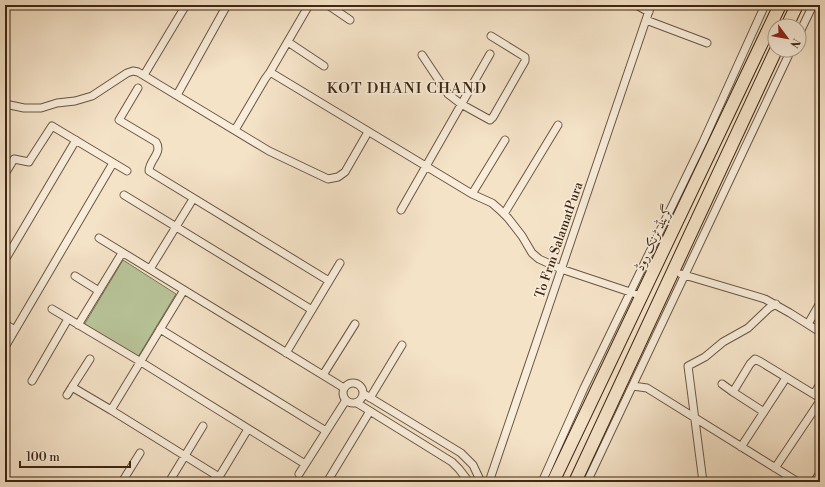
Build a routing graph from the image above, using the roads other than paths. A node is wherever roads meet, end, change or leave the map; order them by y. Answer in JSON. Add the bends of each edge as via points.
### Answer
{"nodes":[{"id":1,"x":186,"y":5,"type":"edge"},
{"id":2,"x":226,"y":5,"type":"edge"},
{"id":3,"x":310,"y":5,"type":"edge"},
{"id":4,"x":328,"y":5,"type":"edge"},
{"id":5,"x":636,"y":5,"type":"edge"},
{"id":6,"x":765,"y":5,"type":"edge"},
{"id":7,"x":780,"y":5,"type":"edge"},
{"id":8,"x":797,"y":5,"type":"edge"},
{"id":9,"x":813,"y":5,"type":"edge"},
{"id":10,"x":650,"y":8,"type":"edge"},
{"id":11,"x":791,"y":18,"type":"edge"},
{"id":12,"x":807,"y":18,"type":"edge"},
{"id":13,"x":350,"y":20,"type":"dead end"},
{"id":14,"x":646,"y":20,"type":"junction"},
{"id":15,"x":491,"y":36,"type":"dead end"},
{"id":16,"x":288,"y":42,"type":"junction"},
{"id":17,"x":707,"y":43,"type":"dead end"},
{"id":18,"x":490,"y":54,"type":"dead end"},
{"id":19,"x":422,"y":55,"type":"dead end"},
{"id":20,"x":772,"y":58,"type":"edge"},
{"id":21,"x":787,"y":58,"type":"edge"},
{"id":22,"x":324,"y":66,"type":"dead end"},
{"id":23,"x":270,"y":72,"type":"junction"},
{"id":24,"x":144,"y":75,"type":"junction"},
{"id":25,"x":138,"y":88,"type":"dead end"},
{"id":26,"x":177,"y":95,"type":"junction"},
{"id":27,"x":5,"y":104,"type":"edge"},
{"id":28,"x":461,"y":104,"type":"junction"},
{"id":29,"x":558,"y":125,"type":"dead end"},
{"id":30,"x":235,"y":130,"type":"junction"},
{"id":31,"x":368,"y":132,"type":"junction"},
{"id":32,"x":76,"y":140,"type":"junction"},
{"id":33,"x":505,"y":140,"type":"dead end"},
{"id":34,"x":708,"y":145,"type":"junction"},
{"id":35,"x":113,"y":163,"type":"junction"},
{"id":36,"x":426,"y":166,"type":"junction"},
{"id":37,"x":127,"y":171,"type":"dead end"},
{"id":38,"x":5,"y":174,"type":"edge"},
{"id":39,"x":472,"y":194,"type":"junction"},
{"id":40,"x":124,"y":195,"type":"dead end"},
{"id":41,"x":193,"y":199,"type":"junction"},
{"id":42,"x":401,"y":210,"type":"dead end"},
{"id":43,"x":504,"y":214,"type":"junction"},
{"id":44,"x":176,"y":228,"type":"junction"},
{"id":45,"x":99,"y":238,"type":"dead end"},
{"id":46,"x":122,"y":252,"type":"junction"},
{"id":47,"x":5,"y":260,"type":"edge"},
{"id":48,"x":340,"y":264,"type":"dead end"},
{"id":49,"x":150,"y":269,"type":"junction"},
{"id":50,"x":561,"y":269,"type":"junction"},
{"id":51,"x":678,"y":273,"type":"junction"},
{"id":52,"x":75,"y":276,"type":"dead end"},
{"id":53,"x":329,"y":281,"type":"junction"},
{"id":54,"x":184,"y":290,"type":"junction"},
{"id":55,"x":98,"y":291,"type":"junction"},
{"id":56,"x":636,"y":294,"type":"junction"},
{"id":57,"x":820,"y":303,"type":"edge"},
{"id":58,"x":776,"y":304,"type":"junction"},
{"id":59,"x":52,"y":309,"type":"dead end"},
{"id":60,"x":312,"y":310,"type":"junction"},
{"id":61,"x":68,"y":319,"type":"junction"},
{"id":62,"x":5,"y":324,"type":"edge"},
{"id":63,"x":355,"y":324,"type":"dead end"},
{"id":64,"x":808,"y":324,"type":"junction"},
{"id":65,"x":78,"y":325,"type":"junction"},
{"id":66,"x":160,"y":329,"type":"junction"},
{"id":67,"x":15,"y":330,"type":"junction"},
{"id":68,"x":820,"y":332,"type":"edge"},
{"id":69,"x":402,"y":345,"type":"dead end"},
{"id":70,"x":5,"y":347,"type":"edge"},
{"id":71,"x":286,"y":353,"type":"junction"},
{"id":72,"x":90,"y":359,"type":"dead end"},
{"id":73,"x":141,"y":362,"type":"junction"},
{"id":74,"x":324,"y":375,"type":"junction"},
{"id":75,"x":786,"y":378,"type":"junction"},
{"id":76,"x":32,"y":381,"type":"dead end"},
{"id":77,"x":722,"y":384,"type":"dead end"},
{"id":78,"x":820,"y":384,"type":"edge"},
{"id":79,"x":632,"y":386,"type":"junction"},
{"id":80,"x":72,"y":387,"type":"junction"},
{"id":81,"x":344,"y":388,"type":"junction"},
{"id":82,"x":590,"y":391,"type":"junction"},
{"id":83,"x":733,"y":392,"type":"junction"},
{"id":84,"x":364,"y":394,"type":"junction"},
{"id":85,"x":814,"y":394,"type":"junction"},
{"id":86,"x":67,"y":395,"type":"dead end"},
{"id":87,"x":370,"y":398,"type":"junction"},
{"id":88,"x":346,"y":400,"type":"junction"},
{"id":89,"x":820,"y":400,"type":"edge"},
{"id":90,"x":357,"y":403,"type":"junction"},
{"id":91,"x":618,"y":403,"type":"junction"},
{"id":92,"x":111,"y":410,"type":"junction"},
{"id":93,"x":370,"y":411,"type":"junction"},
{"id":94,"x":764,"y":412,"type":"junction"},
{"id":95,"x":584,"y":417,"type":"junction"},
{"id":96,"x":695,"y":417,"type":"junction"},
{"id":97,"x":602,"y":424,"type":"junction"},
{"id":98,"x":203,"y":426,"type":"dead end"},
{"id":99,"x":248,"y":429,"type":"junction"},
{"id":100,"x":326,"y":431,"type":"junction"},
{"id":101,"x":741,"y":447,"type":"junction"},
{"id":102,"x":140,"y":453,"type":"dead end"},
{"id":103,"x":185,"y":456,"type":"junction"},
{"id":104,"x":305,"y":464,"type":"junction"},
{"id":105,"x":775,"y":468,"type":"junction"},
{"id":106,"x":820,"y":473,"type":"edge"},
{"id":107,"x":299,"y":474,"type":"dead end"},
{"id":108,"x":217,"y":479,"type":"edge"},
{"id":109,"x":122,"y":482,"type":"edge"},
{"id":110,"x":169,"y":482,"type":"edge"},
{"id":111,"x":327,"y":482,"type":"edge"},
{"id":112,"x":469,"y":482,"type":"edge"},
{"id":113,"x":481,"y":482,"type":"edge"},
{"id":114,"x":489,"y":482,"type":"edge"},
{"id":115,"x":542,"y":482,"type":"edge"},
{"id":116,"x":553,"y":482,"type":"edge"},
{"id":117,"x":575,"y":482,"type":"edge"},
{"id":118,"x":587,"y":482,"type":"edge"},
{"id":119,"x":704,"y":482,"type":"edge"},
{"id":120,"x":798,"y":482,"type":"edge"},
{"id":121,"x":814,"y":482,"type":"edge"}],
"edges":[{"from":1,"to":24,"type":"street"},
{"from":2,"to":26,"type":"street"},
{"from":3,"to":16,"type":"street"},
{"from":4,"to":13,"type":"street"},
{"from":5,"to":10,"type":"street"},
{"from":6,"to":34,"type":"street"},
{"from":7,"to":34,"type":"highway","name":"گرینڈ ٹرنک روڈ"},
{"from":8,"to":11,"type":"highway"},
{"from":9,"to":12,"type":"street"},
{"from":10,"to":14,"type":"street","name":"To Frm SalamatPura"},
{"from":14,"to":17,"type":"street"},
{"from":14,"to":50,"type":"street","name":"To Frm SalamatPura"},
{"from":15,"to":28,"type":"street","via":[[525,57],[526,61],[494,118],[485,118]]},
{"from":16,"to":22,"type":"street"},
{"from":16,"to":23,"type":"street"},
{"from":18,"to":28,"type":"street"},
{"from":19,"to":28,"type":"street","via":[[448,94]]},
{"from":20,"to":51,"type":"highway"},
{"from":21,"to":51,"type":"street"},
{"from":23,"to":30,"type":"street"},
{"from":23,"to":31,"type":"street"},
{"from":24,"to":26,"type":"street"},
{"from":24,"to":27,"type":"street","via":[[138,72],[127,74],[92,96],[75,101],[41,108]]},
{"from":25,"to":41,"type":"street","via":[[119,120],[156,142],[158,151],[149,166],[149,171]]},
{"from":26,"to":30,"type":"street"},
{"from":28,"to":36,"type":"street"},
{"from":29,"to":43,"type":"street"},
{"from":30,"to":31,"type":"street","via":[[269,151],[328,179],[345,172]]},
{"from":31,"to":36,"type":"street"},
{"from":32,"to":35,"type":"street"},
{"from":32,"to":38,"type":"street","via":[[52,126],[30,160],[28,162],[14,159]]},
{"from":32,"to":47,"type":"street"},
{"from":33,"to":39,"type":"street"},
{"from":34,"to":56,"type":"highway","name":"گرینڈ ٹرنک روڈ"},
{"from":35,"to":37,"type":"street"},
{"from":35,"to":67,"type":"street"},
{"from":36,"to":39,"type":"street"},
{"from":36,"to":42,"type":"street"},
{"from":39,"to":43,"type":"street","via":[[492,203]]},
{"from":40,"to":44,"type":"street"},
{"from":41,"to":44,"type":"street"},
{"from":41,"to":53,"type":"street"},
{"from":43,"to":50,"type":"street","via":[[532,253]]},
{"from":44,"to":49,"type":"street"},
{"from":44,"to":60,"type":"street"},
{"from":45,"to":46,"type":"street"},
{"from":46,"to":49,"type":"street"},
{"from":46,"to":55,"type":"street"},
{"from":48,"to":53,"type":"street"},
{"from":49,"to":54,"type":"street"},
{"from":50,"to":56,"type":"street"},
{"from":50,"to":114,"type":"street","name":"To Frm SalamatPura"},
{"from":51,"to":58,"type":"street"},
{"from":51,"to":79,"type":"street"},
{"from":51,"to":91,"type":"highway"},
{"from":52,"to":55,"type":"street"},
{"from":53,"to":60,"type":"street"},
{"from":54,"to":66,"type":"street"},
{"from":54,"to":71,"type":"street"},
{"from":55,"to":65,"type":"street"},
{"from":56,"to":82,"type":"highway","name":"گرینڈ ٹرنک روڈ"},
{"from":57,"to":64,"type":"street"},
{"from":58,"to":64,"type":"street"},
{"from":58,"to":96,"type":"street","via":[[748,328],[688,366]]},
{"from":59,"to":61,"type":"street"},
{"from":60,"to":71,"type":"street"},
{"from":61,"to":65,"type":"street"},
{"from":61,"to":76,"type":"street"},
{"from":62,"to":67,"type":"street"},
{"from":63,"to":74,"type":"street"},
{"from":64,"to":68,"type":"street"},
{"from":65,"to":73,"type":"street"},
{"from":66,"to":73,"type":"street"},
{"from":66,"to":100,"type":"street"},
{"from":67,"to":70,"type":"street"},
{"from":69,"to":87,"type":"street"},
{"from":71,"to":74,"type":"street"},
{"from":72,"to":80,"type":"street"},
{"from":73,"to":92,"type":"street"},
{"from":73,"to":99,"type":"street"},
{"from":74,"to":81,"type":"street"},
{"from":75,"to":83,"type":"street","via":[[755,359]]},
{"from":75,"to":85,"type":"street"},
{"from":75,"to":94,"type":"street"},
{"from":77,"to":83,"type":"street"},
{"from":78,"to":85,"type":"street"},
{"from":79,"to":91,"type":"street"},
{"from":79,"to":96,"type":"street","via":[[647,388]]},
{"from":80,"to":86,"type":"street"},
{"from":80,"to":92,"type":"street"},
{"from":81,"to":84,"type":"street","via":[[350,383],[357,384]]},
{"from":81,"to":88,"type":"street"},
{"from":82,"to":95,"type":"highway","name":"گرینڈ ٹرنک روڈ"},
{"from":82,"to":115,"type":"street"},
{"from":83,"to":94,"type":"street"},
{"from":84,"to":87,"type":"street"},
{"from":84,"to":90,"type":"street"},
{"from":85,"to":89,"type":"street"},
{"from":87,"to":113,"type":"street","via":[[461,453],[473,465]]},
{"from":88,"to":90,"type":"street"},
{"from":88,"to":100,"type":"street"},
{"from":89,"to":105,"type":"street"},
{"from":90,"to":93,"type":"street"},
{"from":91,"to":97,"type":"highway"},
{"from":91,"to":118,"type":"street"},
{"from":92,"to":103,"type":"street"},
{"from":93,"to":111,"type":"street"},
{"from":93,"to":112,"type":"street","via":[[452,462]]},
{"from":94,"to":101,"type":"street"},
{"from":95,"to":97,"type":"highway"},
{"from":95,"to":116,"type":"highway","name":"گرینڈ ٹرنک روڈ"},
{"from":96,"to":101,"type":"street"},
{"from":96,"to":119,"type":"street"},
{"from":97,"to":117,"type":"highway"},
{"from":98,"to":103,"type":"street"},
{"from":99,"to":104,"type":"street"},
{"from":99,"to":108,"type":"street"},
{"from":100,"to":104,"type":"street"},
{"from":101,"to":105,"type":"street"},
{"from":102,"to":109,"type":"street"},
{"from":103,"to":108,"type":"street"},
{"from":103,"to":110,"type":"street"},
{"from":104,"to":107,"type":"street"},
{"from":105,"to":120,"type":"street"},
{"from":106,"to":121,"type":"street"}]}
